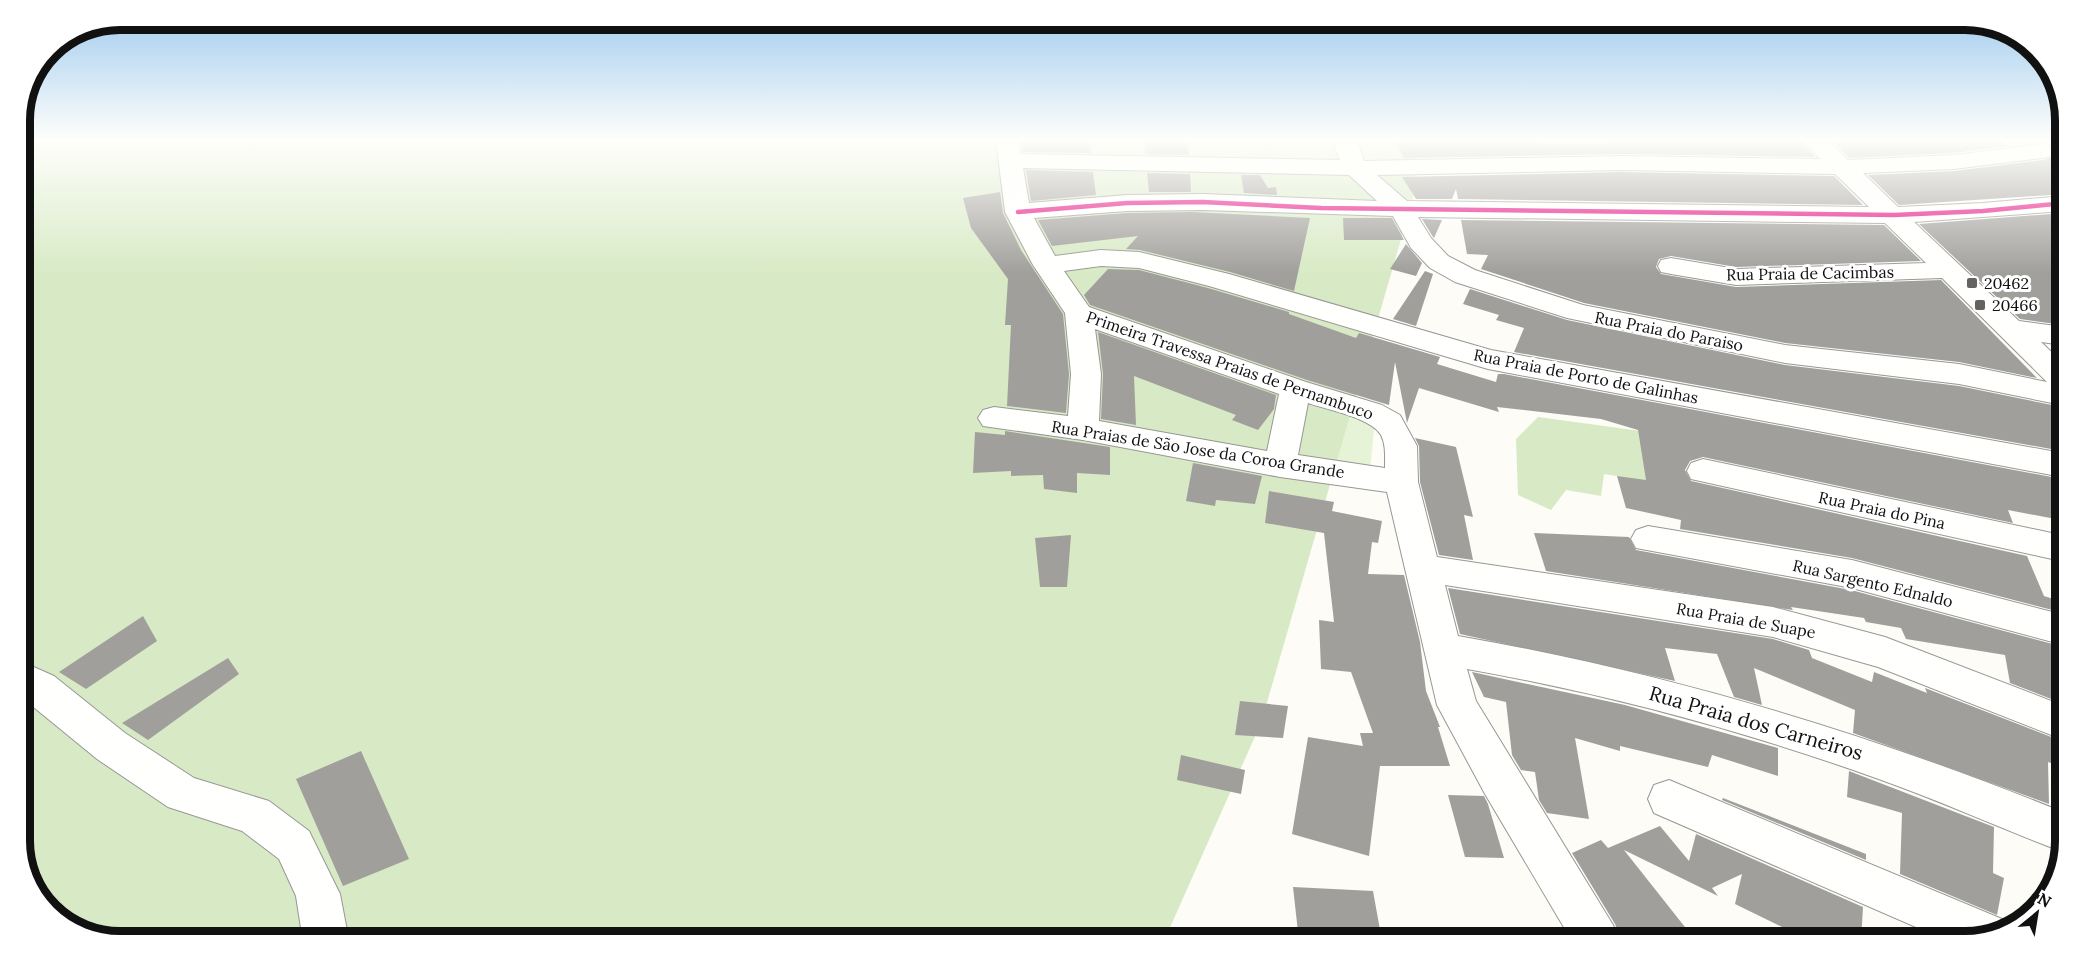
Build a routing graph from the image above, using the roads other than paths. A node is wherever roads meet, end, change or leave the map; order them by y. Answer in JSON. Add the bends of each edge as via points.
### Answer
{"nodes":[{"id":1,"x":1014,"y":184,"type":"edge"},
{"id":2,"x":1373,"y":184,"type":"edge"},
{"id":3,"x":1861,"y":184,"type":"edge"},
{"id":4,"x":2055,"y":203,"type":"edge"},
{"id":5,"x":1401,"y":209,"type":"junction"},
{"id":6,"x":1018,"y":212,"type":"junction"},
{"id":7,"x":1894,"y":215,"type":"junction"},
{"id":8,"x":1046,"y":265,"type":"junction"},
{"id":9,"x":1671,"y":266,"type":"dead end"},
{"id":10,"x":1951,"y":270,"type":"junction"},
{"id":11,"x":1079,"y":313,"type":"junction"},
{"id":12,"x":2012,"y":329,"type":"junction"},
{"id":13,"x":2055,"y":335,"type":"edge"},
{"id":14,"x":2055,"y":372,"type":"edge"},
{"id":15,"x":1295,"y":389,"type":"junction"},
{"id":16,"x":2055,"y":394,"type":"edge"},
{"id":17,"x":994,"y":418,"type":"dead end"},
{"id":18,"x":1083,"y":429,"type":"junction"},
{"id":19,"x":2055,"y":464,"type":"edge"},
{"id":20,"x":1280,"y":465,"type":"junction"},
{"id":21,"x":1703,"y":471,"type":"dead end"},
{"id":22,"x":1401,"y":482,"type":"junction"},
{"id":23,"x":1648,"y":539,"type":"dead end"},
{"id":24,"x":2055,"y":548,"type":"edge"},
{"id":25,"x":1421,"y":568,"type":"junction"},
{"id":26,"x":2055,"y":628,"type":"edge"},
{"id":27,"x":1444,"y":649,"type":"junction"},
{"id":28,"x":30,"y":682,"type":"edge"},
{"id":29,"x":2055,"y":719,"type":"edge"},
{"id":30,"x":1669,"y":799,"type":"dead end"},
{"id":31,"x":2055,"y":829,"type":"edge"},
{"id":32,"x":1975,"y":930,"type":"edge"},
{"id":33,"x":324,"y":931,"type":"edge"},
{"id":34,"x":1590,"y":931,"type":"edge"}],
"edges":[{"from":1,"to":6,"type":"street"},
{"from":2,"to":5,"type":"street","name":"Rua Praia do Paraiso"},
{"from":3,"to":7,"type":"street"},
{"from":4,"to":7,"type":"street"},
{"from":5,"to":6,"type":"street","via":[[1203,202],[1128,203]]},
{"from":5,"to":7,"type":"street"},
{"from":5,"to":16,"type":"street","name":"Rua Praia do Paraiso","via":[[1420,242],[1439,262],[1465,276],[1577,312],[1785,354],[1959,374]]},
{"from":6,"to":8,"type":"street"},
{"from":7,"to":10,"type":"street"},
{"from":8,"to":11,"type":"street"},
{"from":8,"to":19,"type":"street","name":"Rua Praia de Porto de Galinhas","via":[[1101,258],[1139,260],[1488,359]]},
{"from":9,"to":10,"type":"street","name":"Rua Praia de Cacimbas","via":[[1736,277]]},
{"from":10,"to":12,"type":"street"},
{"from":11,"to":15,"type":"street","name":"Primeira Travessa Praias de Pernambuco"},
{"from":11,"to":18,"type":"street","via":[[1086,374]]},
{"from":12,"to":13,"type":"street"},
{"from":12,"to":14,"type":"street"},
{"from":15,"to":20,"type":"street"},
{"from":15,"to":22,"type":"street","name":"Primeira Travessa Praias de Pernambuco","via":[[1371,412],[1389,423],[1401,446]]},
{"from":17,"to":18,"type":"street","name":"Rua Praias de São Jose da Coroa Grande"},
{"from":18,"to":20,"type":"street","name":"Rua Praias de São Jose da Coroa Grande"},
{"from":20,"to":22,"type":"street","name":"Rua Praias de São Jose da Coroa Grande"},
{"from":21,"to":24,"type":"street","name":"Rua Praia do Pina"},
{"from":22,"to":25,"type":"street","name":"Primeira Travessa Praias de Pernambuco"},
{"from":23,"to":26,"type":"street","name":"Rua Sargento Ednaldo","via":[[1852,574]]},
{"from":25,"to":27,"type":"street","name":"Primeira Travessa Praias de Pernambuco"},
{"from":25,"to":29,"type":"street","name":"Rua Praia de Suape","via":[[1803,629],[1885,653]]},
{"from":27,"to":31,"type":"street","name":"Rua Praia dos Carneiros","via":[[1590,676],[1763,723],[1871,757]]},
{"from":27,"to":34,"type":"street","name":"Primeira Travessa Praias de Pernambuco","via":[[1457,705]]},
{"from":28,"to":33,"type":"street","via":[[111,746],[183,794],[254,815],[294,845],[318,894]]},
{"from":30,"to":32,"type":"street"}]}
